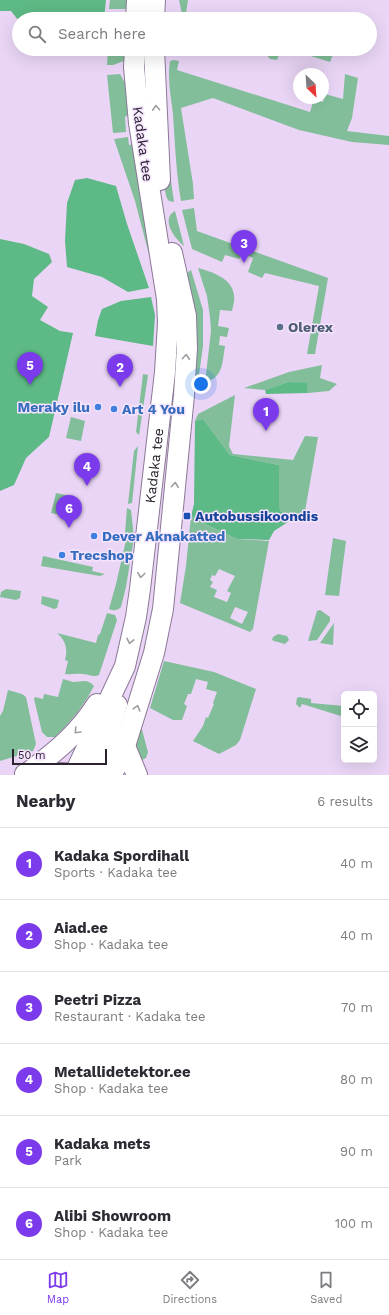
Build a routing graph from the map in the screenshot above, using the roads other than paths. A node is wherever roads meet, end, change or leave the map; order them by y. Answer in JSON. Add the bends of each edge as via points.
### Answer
{"nodes":[{"id":1,"x":137,"y":0,"type":"edge"},
{"id":2,"x":155,"y":0,"type":"edge"},
{"id":3,"x":136,"y":12,"type":"edge"},
{"id":4,"x":154,"y":12,"type":"edge"},
{"id":5,"x":154,"y":56,"type":"edge"},
{"id":6,"x":134,"y":58,"type":"edge"},
{"id":7,"x":155,"y":78,"type":"junction"},
{"id":8,"x":165,"y":372,"type":"junction"},
{"id":9,"x":184,"y":395,"type":"junction"},
{"id":10,"x":160,"y":416,"type":"junction"},
{"id":11,"x":180,"y":433,"type":"junction"},
{"id":12,"x":125,"y":666,"type":"junction"},
{"id":13,"x":125,"y":746,"type":"junction"},
{"id":14,"x":26,"y":773,"type":"edge"},
{"id":15,"x":86,"y":774,"type":"edge"},
{"id":16,"x":51,"y":775,"type":"edge"},
{"id":17,"x":110,"y":775,"type":"edge"},
{"id":18,"x":137,"y":775,"type":"edge"}],
"edges":[{"from":1,"to":3,"type":"main road"},
{"from":2,"to":4,"type":"main road"},
{"from":5,"to":7,"type":"main road","name":"Kadaka tee"},
{"from":6,"to":7,"type":"main road","via":[[150,70]]},
{"from":6,"to":8,"type":"main road","name":"Kadaka tee","via":[[139,123],[167,299]]},
{"from":9,"to":7,"type":"main road","name":"Kadaka tee","one_way":true,"via":[[186,316],[162,209]]},
{"from":8,"to":9,"type":"main road","via":[[174,387]]},
{"from":8,"to":10,"type":"main road","name":"Kadaka tee"},
{"from":9,"to":11,"type":"main road","name":"Kadaka tee"},
{"from":10,"to":11,"type":"main road","via":[[169,418]]},
{"from":10,"to":12,"type":"main road","name":"Kadaka tee","one_way":true,"via":[[140,589]]},
{"from":13,"to":11,"type":"main road","name":"Kadaka tee","one_way":true,"via":[[159,631]]},
{"from":12,"to":14,"type":"main road","one_way":true,"via":[[86,720],[58,750]]},
{"from":12,"to":15,"type":"main road","name":"Kadaka tee","via":[[121,694],[105,746]]},
{"from":13,"to":17,"type":"main road","name":"Kadaka tee"},
{"from":13,"to":18,"type":"main road"},
{"from":14,"to":15,"type":"main road"},
{"from":14,"to":16,"type":"main road"}]}
